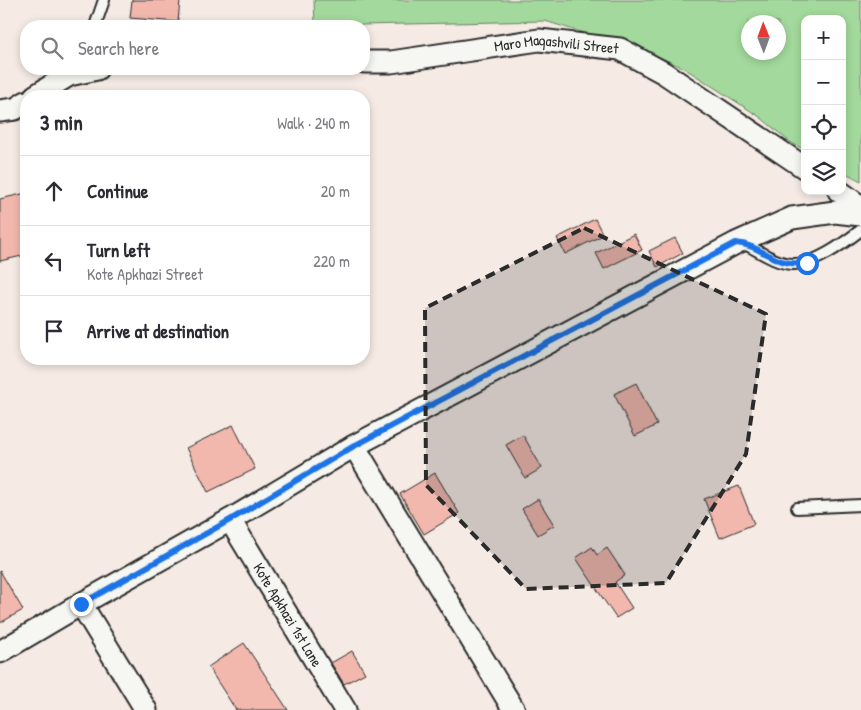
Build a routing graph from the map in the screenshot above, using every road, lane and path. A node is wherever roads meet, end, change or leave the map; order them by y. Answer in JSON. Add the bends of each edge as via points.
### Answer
{"nodes":[{"id":1,"x":104,"y":0,"type":"edge"},
{"id":2,"x":97,"y":20,"type":"edge"},
{"id":3,"x":370,"y":62,"type":"edge"},
{"id":4,"x":66,"y":75,"type":"edge"},
{"id":5,"x":44,"y":90,"type":"edge"},
{"id":6,"x":20,"y":106,"type":"edge"},
{"id":7,"x":0,"y":110,"type":"edge"},
{"id":8,"x":801,"y":165,"type":"edge"},
{"id":9,"x":844,"y":195,"type":"edge"},
{"id":10,"x":861,"y":207,"type":"edge"},
{"id":11,"x":861,"y":216,"type":"edge"},
{"id":12,"x":861,"y":230,"type":"edge"},
{"id":13,"x":736,"y":243,"type":"junction"},
{"id":14,"x":354,"y":446,"type":"junction"},
{"id":15,"x":861,"y":505,"type":"edge"},
{"id":16,"x":797,"y":508,"type":"dead end"},
{"id":17,"x":230,"y":520,"type":"junction"},
{"id":18,"x":81,"y":604,"type":"junction"},
{"id":19,"x":0,"y":652,"type":"edge"},
{"id":20,"x":146,"y":710,"type":"edge"},
{"id":21,"x":345,"y":710,"type":"edge"},
{"id":22,"x":514,"y":710,"type":"edge"}],
"edges":[{"from":1,"to":2,"type":"lane"},
{"from":3,"to":8,"type":"street","name":"Maro Maqashvili Street","via":[[391,62],[539,40],[620,49],[664,73]]},
{"from":4,"to":5,"type":"street"},
{"from":6,"to":7,"type":"street"},
{"from":9,"to":10,"type":"street"},
{"from":11,"to":13,"type":"street","via":[[835,212],[792,218]]},
{"from":12,"to":13,"type":"lane","via":[[842,245],[807,263],[779,261],[745,244]]},
{"from":13,"to":14,"type":"street"},
{"from":14,"to":17,"type":"street"},
{"from":14,"to":22,"type":"street"},
{"from":15,"to":16,"type":"lane"},
{"from":17,"to":18,"type":"street"},
{"from":17,"to":21,"type":"street","name":"Kote Apkhazi 1st Lane"},
{"from":18,"to":19,"type":"street"},
{"from":18,"to":20,"type":"street"}]}
